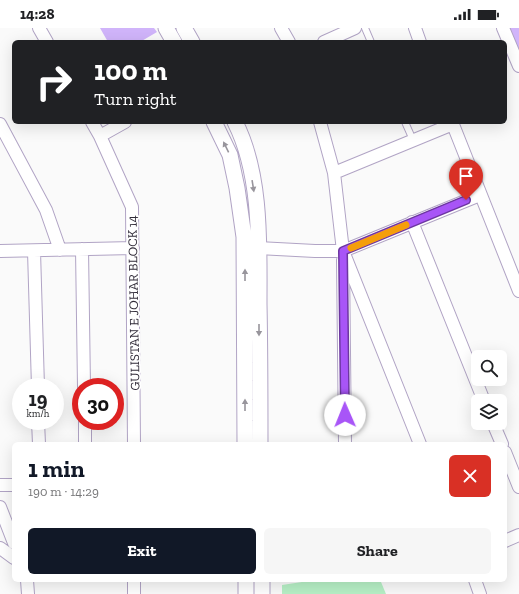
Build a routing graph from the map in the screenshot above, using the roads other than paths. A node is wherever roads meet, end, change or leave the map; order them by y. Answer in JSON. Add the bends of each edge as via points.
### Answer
{"nodes":[{"id":1,"x":39,"y":28,"type":"edge"},
{"id":2,"x":166,"y":28,"type":"edge"},
{"id":3,"x":184,"y":28,"type":"edge"},
{"id":4,"x":281,"y":28,"type":"edge"},
{"id":5,"x":355,"y":28,"type":"edge"},
{"id":6,"x":365,"y":28,"type":"edge"},
{"id":7,"x":415,"y":28,"type":"edge"},
{"id":8,"x":503,"y":28,"type":"edge"},
{"id":9,"x":46,"y":40,"type":"edge"},
{"id":10,"x":173,"y":40,"type":"edge"},
{"id":11,"x":191,"y":40,"type":"edge"},
{"id":12,"x":288,"y":40,"type":"edge"},
{"id":13,"x":328,"y":40,"type":"edge"},
{"id":14,"x":370,"y":40,"type":"edge"},
{"id":15,"x":419,"y":40,"type":"edge"},
{"id":16,"x":519,"y":66,"type":"edge"},
{"id":17,"x":0,"y":124,"type":"edge"},
{"id":18,"x":93,"y":124,"type":"edge"},
{"id":19,"x":121,"y":124,"type":"edge"},
{"id":20,"x":215,"y":124,"type":"edge"},
{"id":21,"x":236,"y":124,"type":"edge"},
{"id":22,"x":321,"y":124,"type":"edge"},
{"id":23,"x":406,"y":124,"type":"edge"},
{"id":24,"x":450,"y":124,"type":"edge"},
{"id":25,"x":452,"y":124,"type":"edge"},
{"id":26,"x":100,"y":136,"type":"junction"},
{"id":27,"x":413,"y":140,"type":"junction"},
{"id":28,"x":334,"y":172,"type":"junction"},
{"id":29,"x":480,"y":195,"type":"junction"},
{"id":30,"x":412,"y":222,"type":"junction"},
{"id":31,"x":133,"y":248,"type":"junction"},
{"id":32,"x":258,"y":248,"type":"junction"},
{"id":33,"x":82,"y":249,"type":"junction"},
{"id":34,"x":60,"y":250,"type":"junction"},
{"id":35,"x":0,"y":251,"type":"edge"},
{"id":36,"x":34,"y":251,"type":"junction"},
{"id":37,"x":343,"y":251,"type":"junction"},
{"id":38,"x":519,"y":291,"type":"edge"},
{"id":39,"x":38,"y":378,"type":"edge"},
{"id":40,"x":84,"y":378,"type":"edge"},
{"id":41,"x":481,"y":394,"type":"edge"},
{"id":42,"x":38,"y":430,"type":"edge"},
{"id":43,"x":85,"y":430,"type":"edge"},
{"id":44,"x":496,"y":430,"type":"edge"},
{"id":45,"x":39,"y":442,"type":"edge"},
{"id":46,"x":85,"y":442,"type":"edge"},
{"id":47,"x":134,"y":442,"type":"edge"},
{"id":48,"x":245,"y":442,"type":"edge"},
{"id":49,"x":260,"y":442,"type":"edge"},
{"id":50,"x":345,"y":442,"type":"edge"},
{"id":51,"x":419,"y":442,"type":"edge"},
{"id":52,"x":501,"y":442,"type":"edge"},
{"id":53,"x":507,"y":457,"type":"edge"},
{"id":54,"x":0,"y":485,"type":"edge"},
{"id":55,"x":12,"y":485,"type":"edge"},
{"id":56,"x":519,"y":486,"type":"edge"},
{"id":57,"x":0,"y":507,"type":"edge"},
{"id":58,"x":519,"y":534,"type":"edge"},
{"id":59,"x":12,"y":538,"type":"edge"},
{"id":60,"x":507,"y":540,"type":"edge"},
{"id":61,"x":0,"y":548,"type":"edge"},
{"id":62,"x":12,"y":557,"type":"edge"},
{"id":63,"x":27,"y":582,"type":"edge"},
{"id":64,"x":134,"y":582,"type":"edge"},
{"id":65,"x":246,"y":582,"type":"edge"},
{"id":66,"x":262,"y":582,"type":"edge"},
{"id":67,"x":476,"y":582,"type":"edge"},
{"id":68,"x":28,"y":594,"type":"edge"},
{"id":69,"x":134,"y":594,"type":"edge"},
{"id":70,"x":246,"y":594,"type":"edge"},
{"id":71,"x":262,"y":594,"type":"edge"},
{"id":72,"x":480,"y":594,"type":"edge"}],
"edges":[{"from":1,"to":9,"type":"street"},
{"from":2,"to":10,"type":"street"},
{"from":3,"to":11,"type":"street"},
{"from":4,"to":12,"type":"street"},
{"from":5,"to":13,"type":"street"},
{"from":6,"to":14,"type":"lane"},
{"from":7,"to":15,"type":"street"},
{"from":8,"to":16,"type":"street"},
{"from":17,"to":34,"type":"street","via":[[46,210]]},
{"from":18,"to":26,"type":"street","name":"GULISTAN E JOHAR BLOCK 14"},
{"from":19,"to":26,"type":"street"},
{"from":48,"to":20,"type":"street","one_way":true,"via":[[244,237],[230,155]]},
{"from":21,"to":32,"type":"street","one_way":true,"via":[[249,159],[256,201]]},
{"from":22,"to":28,"type":"street"},
{"from":23,"to":27,"type":"lane"},
{"from":24,"to":27,"type":"street"},
{"from":25,"to":29,"type":"street"},
{"from":26,"to":31,"type":"street","name":"GULISTAN E JOHAR BLOCK 14","via":[[132,207]]},
{"from":27,"to":28,"type":"street"},
{"from":28,"to":37,"type":"street"},
{"from":29,"to":30,"type":"street"},
{"from":29,"to":38,"type":"street"},
{"from":30,"to":37,"type":"street"},
{"from":30,"to":41,"type":"street"},
{"from":31,"to":33,"type":"street"},
{"from":31,"to":47,"type":"street","name":"GULISTAN E JOHAR BLOCK 14"},
{"from":32,"to":37,"type":"street"},
{"from":32,"to":49,"type":"street","one_way":true},
{"from":33,"to":34,"type":"street"},
{"from":33,"to":40,"type":"street"},
{"from":34,"to":36,"type":"street"},
{"from":35,"to":36,"type":"street"},
{"from":36,"to":39,"type":"street"},
{"from":37,"to":50,"type":"street"},
{"from":37,"to":51,"type":"street"},
{"from":42,"to":45,"type":"street"},
{"from":43,"to":46,"type":"street"},
{"from":44,"to":52,"type":"street"},
{"from":53,"to":56,"type":"street"},
{"from":54,"to":55,"type":"street"},
{"from":57,"to":59,"type":"street"},
{"from":58,"to":60,"type":"street"},
{"from":61,"to":62,"type":"street"},
{"from":63,"to":68,"type":"street"},
{"from":64,"to":69,"type":"street"},
{"from":65,"to":70,"type":"street"},
{"from":66,"to":71,"type":"street"},
{"from":67,"to":72,"type":"street"}]}
